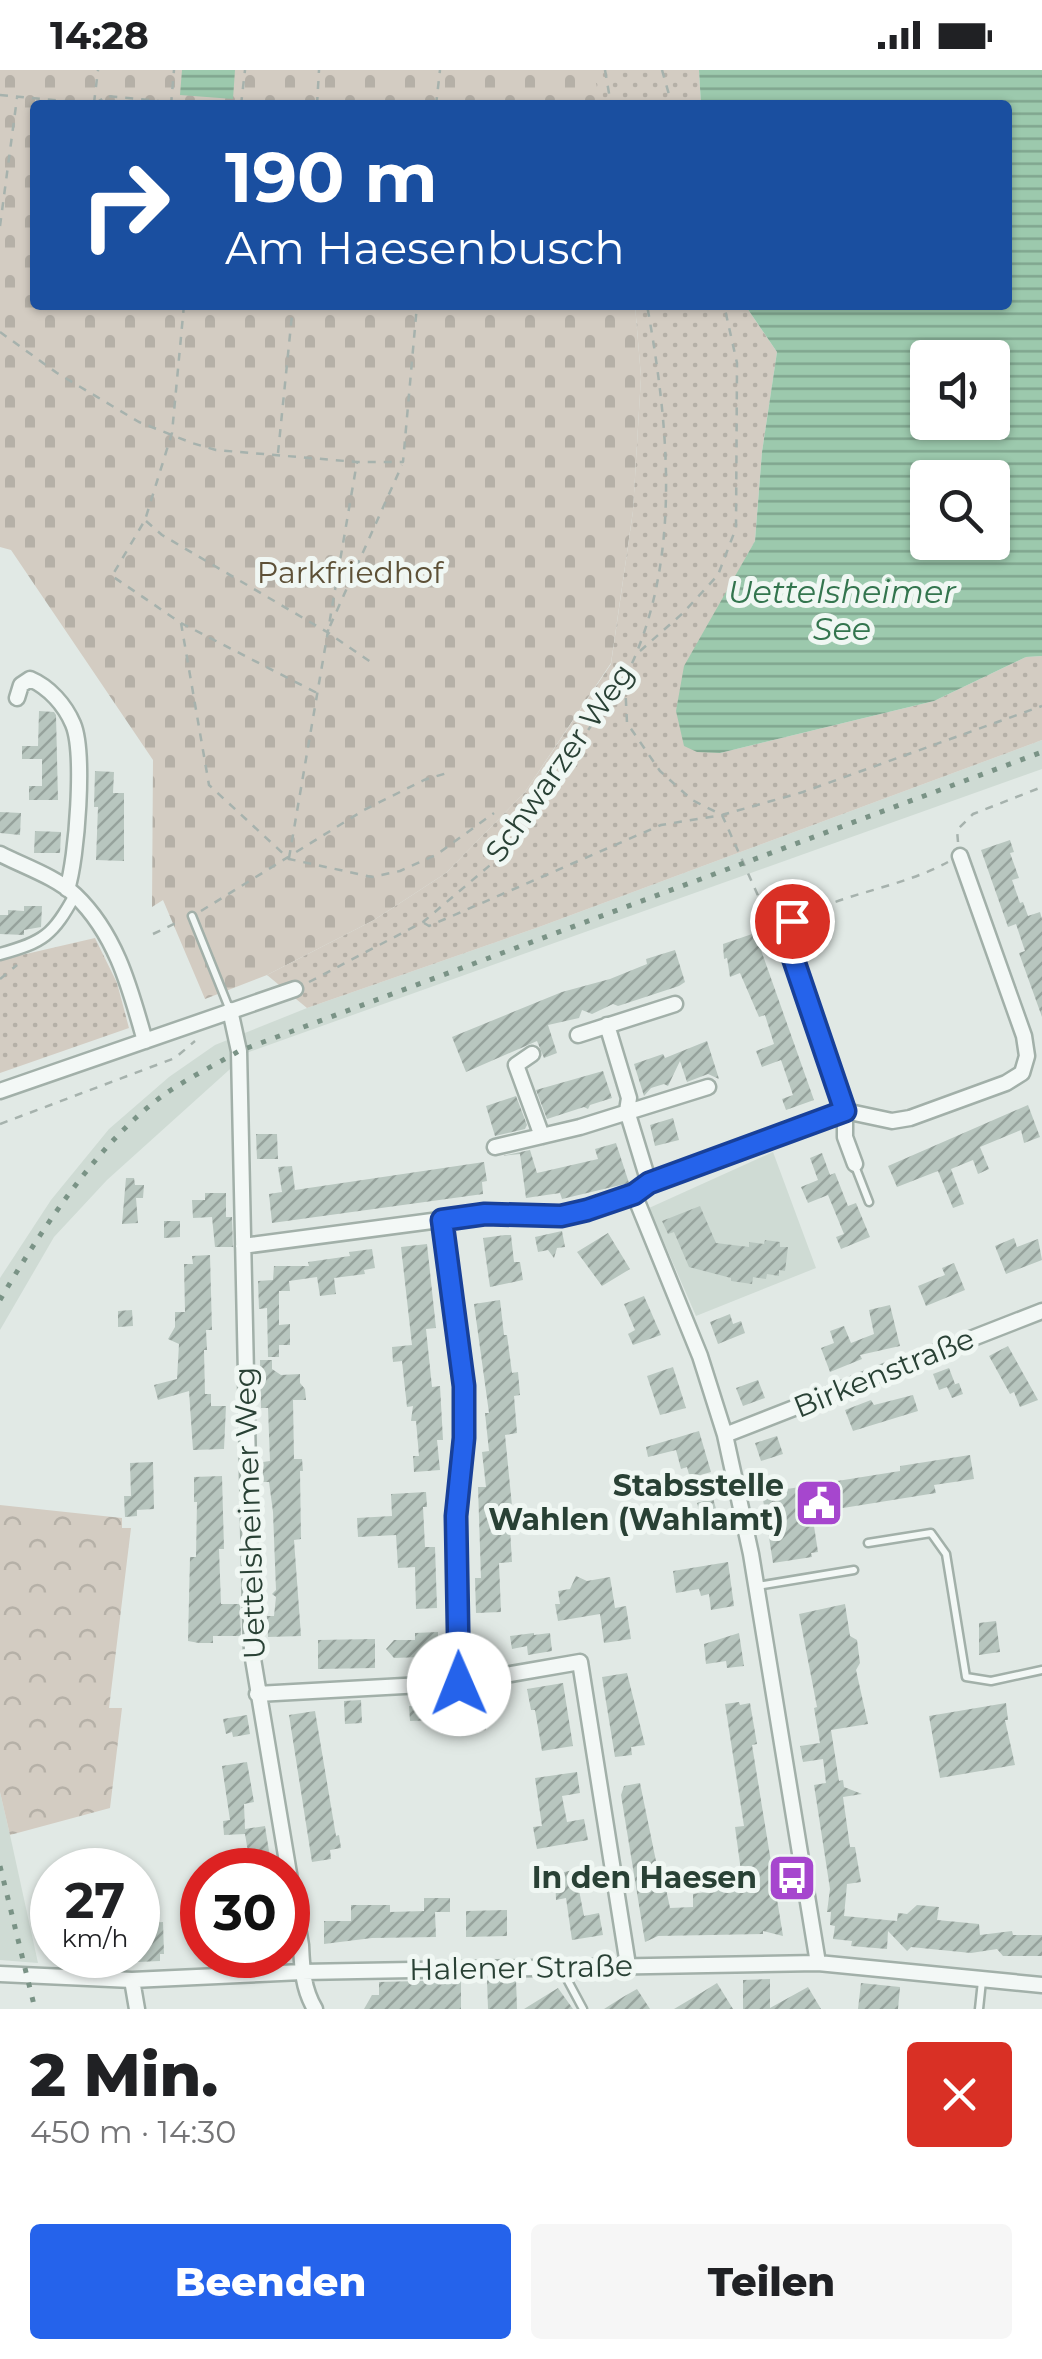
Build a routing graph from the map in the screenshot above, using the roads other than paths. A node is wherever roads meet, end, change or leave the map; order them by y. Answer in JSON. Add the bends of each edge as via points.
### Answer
{"nodes":[{"id":1,"x":17,"y":698,"type":"dead end"},
{"id":2,"x":0,"y":854,"type":"edge"},
{"id":3,"x":960,"y":856,"type":"road end"},
{"id":4,"x":71,"y":892,"type":"junction"},
{"id":5,"x":192,"y":916,"type":"road end"},
{"id":6,"x":792,"y":921,"type":"road end"},
{"id":7,"x":0,"y":954,"type":"edge"},
{"id":8,"x":295,"y":989,"type":"road end"},
{"id":9,"x":675,"y":1004,"type":"dead end"},
{"id":10,"x":230,"y":1010,"type":"junction"},
{"id":11,"x":607,"y":1026,"type":"junction"},
{"id":12,"x":578,"y":1034,"type":"dead end"},
{"id":13,"x":145,"y":1040,"type":"junction"},
{"id":14,"x":532,"y":1054,"type":"dead end"},
{"id":15,"x":708,"y":1087,"type":"dead end"},
{"id":16,"x":0,"y":1091,"type":"edge"},
{"id":17,"x":627,"y":1111,"type":"junction"},
{"id":18,"x":845,"y":1111,"type":"junction"},
{"id":19,"x":542,"y":1136,"type":"junction"},
{"id":20,"x":495,"y":1147,"type":"dead end"},
{"id":21,"x":855,"y":1164,"type":"joint"},
{"id":22,"x":649,"y":1183,"type":"junction"},
{"id":23,"x":634,"y":1194,"type":"junction"},
{"id":24,"x":869,"y":1202,"type":"dead end"},
{"id":25,"x":442,"y":1220,"type":"junction"},
{"id":26,"x":242,"y":1246,"type":"junction"},
{"id":27,"x":1042,"y":1311,"type":"edge"},
{"id":28,"x":725,"y":1435,"type":"junction"},
{"id":29,"x":868,"y":1543,"type":"dead end"},
{"id":30,"x":854,"y":1570,"type":"dead end"},
{"id":31,"x":756,"y":1586,"type":"junction"},
{"id":32,"x":1042,"y":1670,"type":"edge"},
{"id":33,"x":459,"y":1684,"type":"junction"},
{"id":34,"x":257,"y":1694,"type":"junction"},
{"id":35,"x":283,"y":1848,"type":"edge"},
{"id":36,"x":818,"y":1963,"type":"junction"},
{"id":37,"x":628,"y":1966,"type":"junction"},
{"id":38,"x":560,"y":1967,"type":"junction"},
{"id":39,"x":310,"y":1972,"type":"edge"},
{"id":40,"x":0,"y":1974,"type":"edge"},
{"id":41,"x":180,"y":1978,"type":"edge"},
{"id":42,"x":304,"y":1978,"type":"edge"},
{"id":43,"x":132,"y":1980,"type":"junction"},
{"id":44,"x":982,"y":1980,"type":"junction"},
{"id":45,"x":1042,"y":1985,"type":"edge"},
{"id":46,"x":137,"y":2009,"type":"edge"},
{"id":47,"x":316,"y":2009,"type":"edge"},
{"id":48,"x":583,"y":2009,"type":"edge"},
{"id":49,"x":980,"y":2009,"type":"edge"}],
"edges":[{"from":1,"to":4,"type":"street","via":[[30,679],[44,684],[74,726]]},
{"from":2,"to":4,"type":"street"},
{"from":3,"to":18,"type":"street","via":[[1024,1036],[1022,1073],[910,1118]]},
{"from":4,"to":7,"type":"street","via":[[60,923],[44,940]]},
{"from":4,"to":13,"type":"street","via":[[104,931],[127,976]]},
{"from":5,"to":10,"type":"lane"},
{"from":6,"to":18,"type":"street","via":[[792,955]]},
{"from":8,"to":10,"type":"street"},
{"from":9,"to":11,"type":"street"},
{"from":10,"to":13,"type":"street"},
{"from":10,"to":26,"type":"street","name":"Uettelsheimer Weg","via":[[239,1051]]},
{"from":11,"to":12,"type":"street"},
{"from":11,"to":17,"type":"street","via":[[630,1098]]},
{"from":13,"to":16,"type":"street"},
{"from":14,"to":19,"type":"street","via":[[516,1066]]},
{"from":15,"to":17,"type":"street"},
{"from":17,"to":19,"type":"street"},
{"from":17,"to":22,"type":"street"},
{"from":18,"to":21,"type":"street"},
{"from":18,"to":22,"type":"street"},
{"from":19,"to":20,"type":"street"},
{"from":21,"to":24,"type":"lane"},
{"from":22,"to":23,"type":"street"},
{"from":23,"to":25,"type":"street","via":[[561,1216]]},
{"from":23,"to":28,"type":"street"},
{"from":25,"to":26,"type":"street"},
{"from":25,"to":33,"type":"street","via":[[464,1386],[456,1516]]},
{"from":26,"to":34,"type":"street","name":"Uettelsheimer Weg"},
{"from":27,"to":28,"type":"street","name":"Birkenstraße"},
{"from":28,"to":31,"type":"street"},
{"from":29,"to":32,"type":"lane","via":[[931,1533],[946,1554],[966,1677],[992,1681]]},
{"from":30,"to":31,"type":"lane"},
{"from":31,"to":36,"type":"street"},
{"from":33,"to":34,"type":"street"},
{"from":33,"to":37,"type":"street","via":[[580,1662]]},
{"from":34,"to":35,"type":"street","name":"Uettelsheimer Weg"},
{"from":36,"to":37,"type":"street","name":"Halener Straße"},
{"from":36,"to":44,"type":"street","name":"Halener Straße"},
{"from":37,"to":38,"type":"street","name":"Halener Straße"},
{"from":38,"to":39,"type":"street","name":"Halener Straße"},
{"from":38,"to":48,"type":"lane"},
{"from":40,"to":43,"type":"street","name":"Halener Straße"},
{"from":41,"to":43,"type":"street","name":"Halener Straße"},
{"from":42,"to":47,"type":"street","name":"Uettelsheimer Weg"},
{"from":43,"to":46,"type":"street"},
{"from":44,"to":45,"type":"street","name":"Halener Straße"},
{"from":44,"to":49,"type":"lane"}]}
